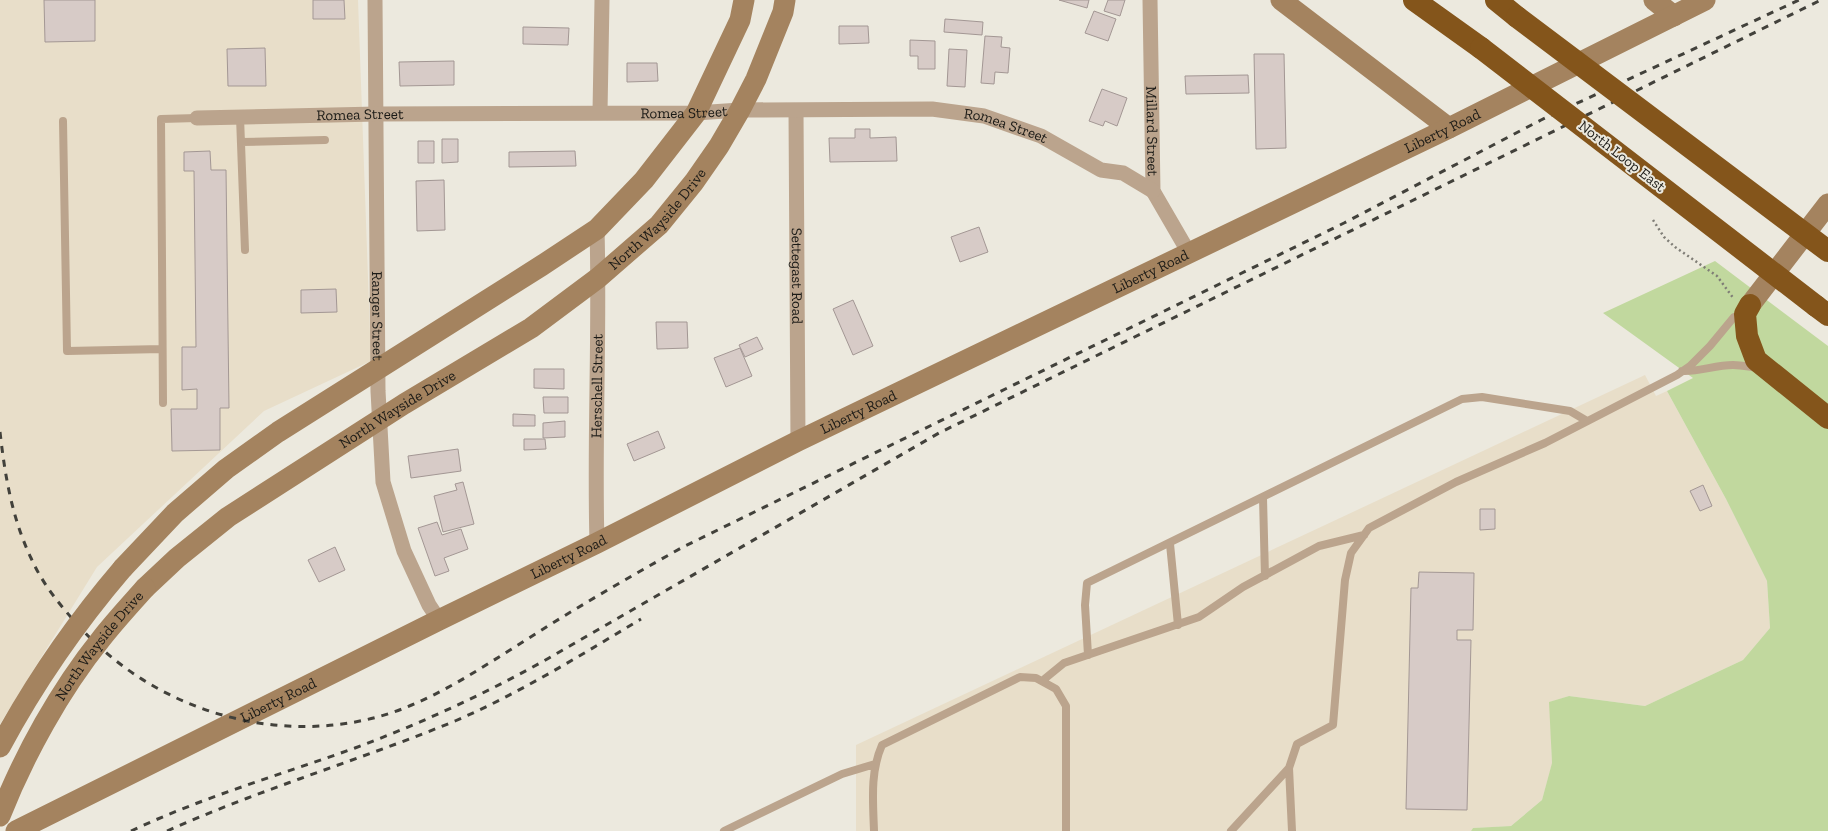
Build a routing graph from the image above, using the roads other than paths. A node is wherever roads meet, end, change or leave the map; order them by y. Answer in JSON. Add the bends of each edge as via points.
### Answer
{"nodes":[{"id":1,"x":376,"y":0,"type":"edge"},
{"id":2,"x":602,"y":0,"type":"edge"},
{"id":3,"x":744,"y":0,"type":"edge"},
{"id":4,"x":785,"y":0,"type":"edge"},
{"id":5,"x":1150,"y":0,"type":"edge"},
{"id":6,"x":1281,"y":0,"type":"edge"},
{"id":7,"x":1414,"y":0,"type":"edge"},
{"id":8,"x":1496,"y":0,"type":"edge"},
{"id":9,"x":1654,"y":0,"type":"edge"},
{"id":10,"x":1705,"y":0,"type":"edge"},
{"id":11,"x":1674,"y":16,"type":"junction"},
{"id":12,"x":740,"y":110,"type":"junction"},
{"id":13,"x":796,"y":111,"type":"junction"},
{"id":14,"x":600,"y":112,"type":"junction"},
{"id":15,"x":696,"y":113,"type":"junction"},
{"id":16,"x":377,"y":114,"type":"junction"},
{"id":17,"x":240,"y":117,"type":"junction"},
{"id":18,"x":197,"y":118,"type":"joint"},
{"id":19,"x":62,"y":121,"type":"dead end"},
{"id":20,"x":1449,"y":128,"type":"junction"},
{"id":21,"x":325,"y":140,"type":"dead end"},
{"id":22,"x":241,"y":142,"type":"junction"},
{"id":23,"x":1153,"y":191,"type":"junction"},
{"id":24,"x":1828,"y":204,"type":"edge"},
{"id":25,"x":597,"y":229,"type":"junction"},
{"id":26,"x":245,"y":250,"type":"dead end"},
{"id":27,"x":1828,"y":251,"type":"edge"},
{"id":28,"x":1188,"y":253,"type":"junction"},
{"id":29,"x":598,"y":278,"type":"junction"},
{"id":30,"x":1747,"y":310,"type":"junction"},
{"id":31,"x":1822,"y":310,"type":"edge"},
{"id":32,"x":162,"y":349,"type":"junction"},
{"id":33,"x":378,"y":369,"type":"junction"},
{"id":34,"x":1767,"y":369,"type":"junction"},
{"id":35,"x":1682,"y":372,"type":"junction"},
{"id":36,"x":163,"y":403,"type":"dead end"},
{"id":37,"x":1828,"y":418,"type":"edge"},
{"id":38,"x":380,"y":420,"type":"junction"},
{"id":39,"x":1587,"y":420,"type":"junction"},
{"id":40,"x":798,"y":441,"type":"junction"},
{"id":41,"x":1263,"y":498,"type":"junction"},
{"id":42,"x":1364,"y":535,"type":"junction"},
{"id":43,"x":597,"y":543,"type":"junction"},
{"id":44,"x":1170,"y":544,"type":"junction"},
{"id":45,"x":1265,"y":576,"type":"junction"},
{"id":46,"x":438,"y":620,"type":"junction"},
{"id":47,"x":1178,"y":624,"type":"junction"},
{"id":48,"x":1088,"y":655,"type":"junction"},
{"id":49,"x":1042,"y":681,"type":"junction"},
{"id":50,"x":0,"y":747,"type":"edge"},
{"id":51,"x":875,"y":764,"type":"junction"},
{"id":52,"x":1289,"y":768,"type":"junction"},
{"id":53,"x":0,"y":816,"type":"edge"},
{"id":54,"x":16,"y":831,"type":"edge"},
{"id":55,"x":724,"y":831,"type":"edge"},
{"id":56,"x":874,"y":831,"type":"edge"},
{"id":57,"x":1066,"y":831,"type":"edge"},
{"id":58,"x":1231,"y":831,"type":"edge"},
{"id":59,"x":1292,"y":831,"type":"edge"}],
"edges":[{"from":1,"to":16,"type":"street","name":"Ranger Street"},
{"from":2,"to":14,"type":"street"},
{"from":3,"to":15,"type":"main road","name":"North Wayside Drive","via":[[740,20]]},
{"from":4,"to":12,"type":"main road","name":"North Wayside Drive","via":[[783,12],[756,79]]},
{"from":5,"to":23,"type":"street","name":"Millard Street"},
{"from":6,"to":20,"type":"main road"},
{"from":7,"to":31,"type":"highway","name":"North Loop East","bridge":true,"via":[[1482,48]]},
{"from":8,"to":27,"type":"highway","bridge":true},
{"from":9,"to":11,"type":"main road"},
{"from":10,"to":11,"type":"main road","name":"Liberty Road"},
{"from":11,"to":20,"type":"main road","name":"Liberty Road"},
{"from":12,"to":13,"type":"street","name":"Romea Street"},
{"from":12,"to":15,"type":"street","name":"Romea Street"},
{"from":12,"to":29,"type":"main road","name":"North Wayside Drive","via":[[694,182],[659,225]]},
{"from":13,"to":23,"type":"street","name":"Romea Street","via":[[932,109],[984,116],[1041,136],[1101,170],[1123,173]]},
{"from":13,"to":40,"type":"street","name":"Settegast Road"},
{"from":14,"to":15,"type":"street","name":"Romea Street"},
{"from":14,"to":16,"type":"street","name":"Romea Street"},
{"from":15,"to":25,"type":"main road","name":"North Wayside Drive","via":[[644,180]]},
{"from":16,"to":17,"type":"street","name":"Romea Street"},
{"from":16,"to":33,"type":"street","name":"Ranger Street"},
{"from":17,"to":18,"type":"street","name":"Romea Street"},
{"from":17,"to":22,"type":"lane"},
{"from":18,"to":32,"type":"lane","via":[[161,119]]},
{"from":19,"to":32,"type":"lane","via":[[67,351]]},
{"from":20,"to":28,"type":"main road","name":"Liberty Road"},
{"from":21,"to":22,"type":"lane"},
{"from":22,"to":26,"type":"lane"},
{"from":23,"to":28,"type":"street","name":"Millard Street"},
{"from":24,"to":30,"type":"main road"},
{"from":25,"to":29,"type":"street","name":"Herschell Street"},
{"from":25,"to":33,"type":"main road","name":"North Wayside Drive"},
{"from":28,"to":40,"type":"main road","name":"Liberty Road"},
{"from":29,"to":38,"type":"main road","name":"North Wayside Drive","via":[[531,328]]},
{"from":29,"to":43,"type":"street","name":"Herschell Street","via":[[595,475]]},
{"from":30,"to":34,"type":"highway","via":[[1747,336],[1756,360]]},
{"from":30,"to":35,"type":"lane","via":[[1734,317],[1710,346]]},
{"from":32,"to":36,"type":"lane"},
{"from":33,"to":38,"type":"street","name":"Ranger Street"},
{"from":33,"to":50,"type":"main road","name":"North Wayside Drive","bridge":true,"via":[[278,432],[226,469],[175,513],[123,568],[74,627]]},
{"from":34,"to":35,"type":"lane","via":[[1733,365]]},
{"from":34,"to":37,"type":"highway"},
{"from":35,"to":39,"type":"lane"},
{"from":38,"to":46,"type":"street","name":"Ranger Street","via":[[383,482],[404,551]]},
{"from":38,"to":53,"type":"main road","name":"North Wayside Drive","bridge":true,"via":[[228,517],[145,588],[100,640],[61,696],[28,756]]},
{"from":39,"to":41,"type":"lane","via":[[1570,411],[1482,397],[1462,399]]},
{"from":39,"to":42,"type":"lane","via":[[1545,444],[1456,482],[1369,528]]},
{"from":40,"to":43,"type":"main road","name":"Liberty Road"},
{"from":41,"to":44,"type":"lane"},
{"from":41,"to":45,"type":"lane"},
{"from":42,"to":45,"type":"lane","via":[[1319,546]]},
{"from":42,"to":52,"type":"lane","via":[[1350,553],[1345,580],[1332,725],[1297,744]]},
{"from":43,"to":46,"type":"main road","name":"Liberty Road"},
{"from":44,"to":47,"type":"lane"},
{"from":44,"to":48,"type":"lane","via":[[1088,583],[1085,604]]},
{"from":45,"to":47,"type":"lane","via":[[1243,587],[1199,617]]},
{"from":46,"to":54,"type":"main road","name":"Liberty Road"},
{"from":47,"to":48,"type":"lane"},
{"from":48,"to":49,"type":"lane","via":[[1064,663]]},
{"from":49,"to":51,"type":"lane","via":[[1020,677],[882,745]]},
{"from":49,"to":57,"type":"lane","via":[[1056,689],[1066,706]]},
{"from":51,"to":55,"type":"lane","via":[[842,774]]},
{"from":51,"to":56,"type":"lane"},
{"from":52,"to":58,"type":"lane"},
{"from":52,"to":59,"type":"lane"}]}
